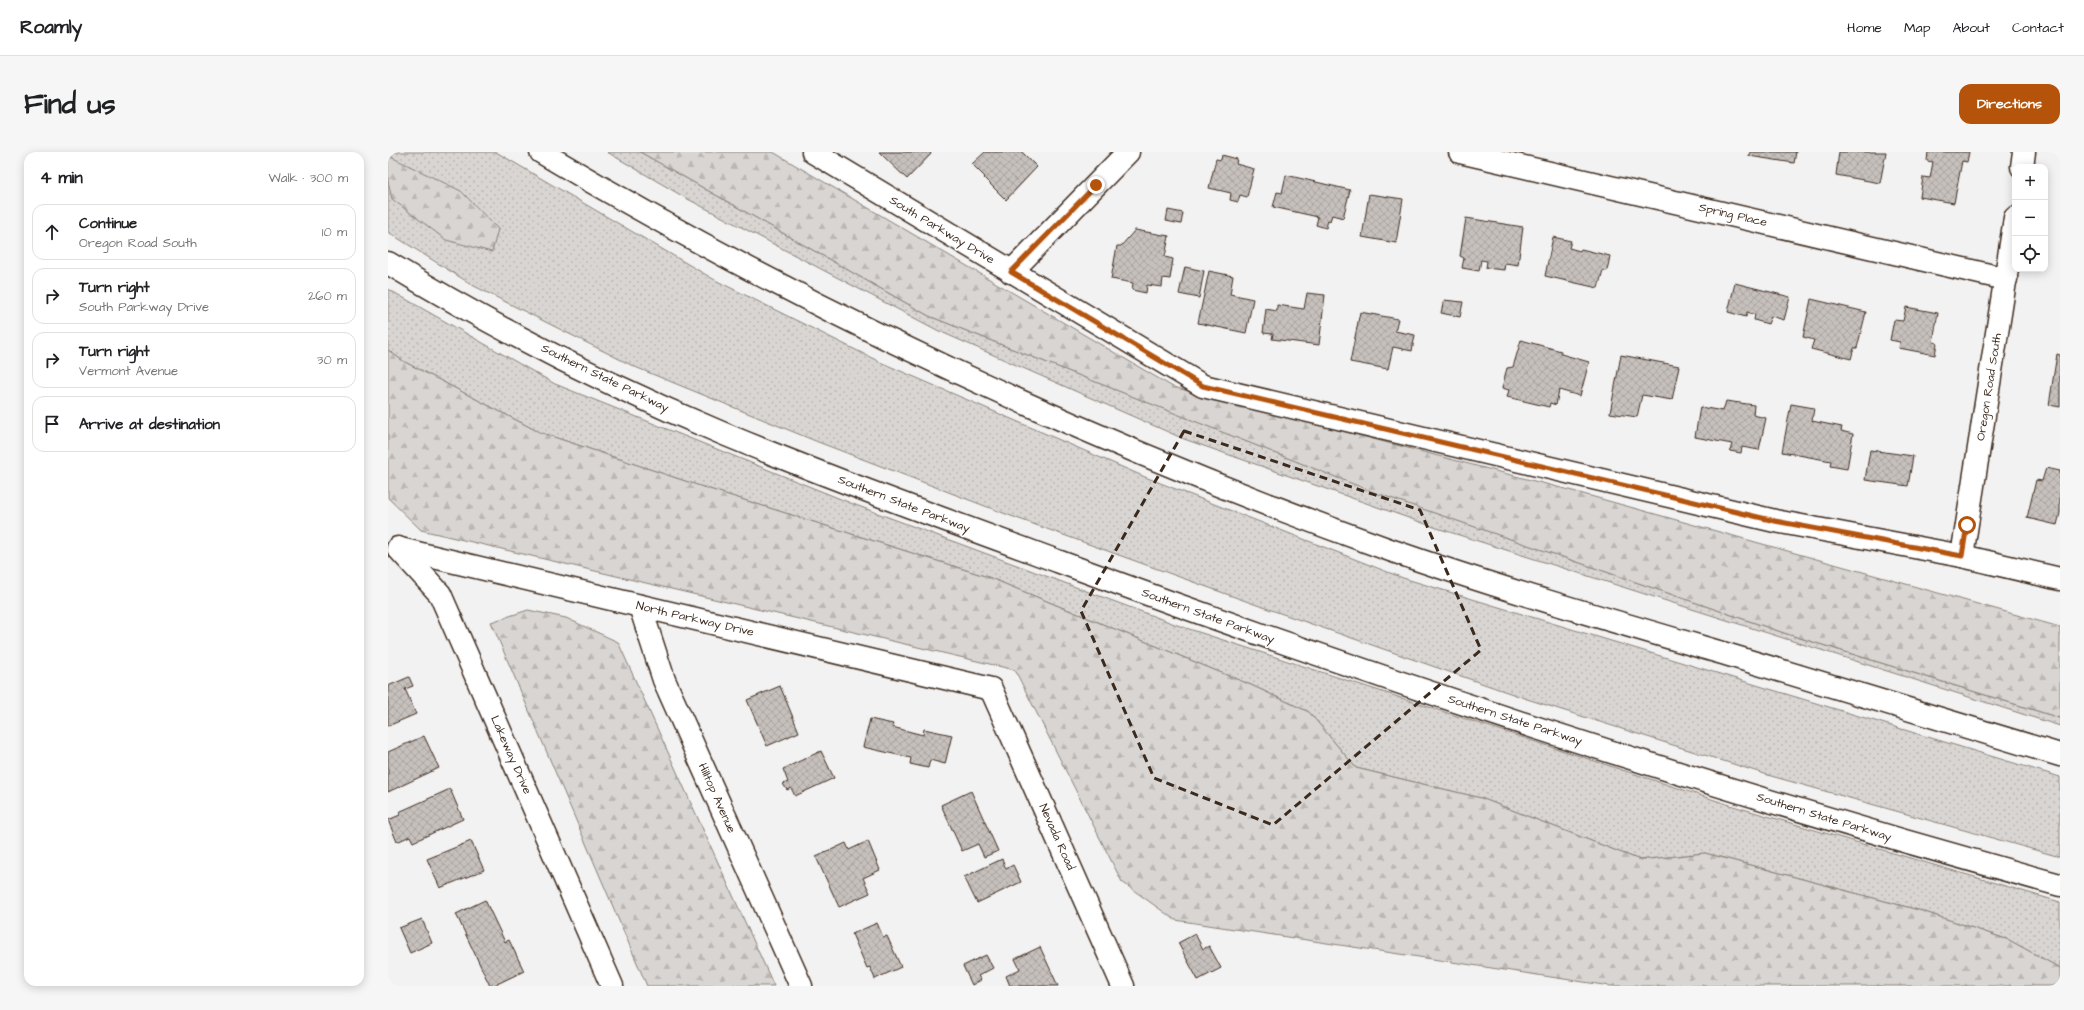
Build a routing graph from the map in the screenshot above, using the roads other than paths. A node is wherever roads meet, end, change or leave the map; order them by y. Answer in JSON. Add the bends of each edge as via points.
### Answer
{"nodes":[{"id":1,"x":541,"y":152,"type":"edge"},
{"id":2,"x":813,"y":152,"type":"edge"},
{"id":3,"x":1128,"y":152,"type":"edge"},
{"id":4,"x":1460,"y":152,"type":"edge"},
{"id":5,"x":2024,"y":152,"type":"edge"},
{"id":6,"x":2022,"y":164,"type":"edge"},
{"id":7,"x":2012,"y":236,"type":"edge"},
{"id":8,"x":388,"y":263,"type":"edge"},
{"id":9,"x":1011,"y":272,"type":"junction"},
{"id":10,"x":2006,"y":279,"type":"junction"},
{"id":11,"x":394,"y":544,"type":"edge"},
{"id":12,"x":1962,"y":556,"type":"junction"},
{"id":13,"x":2060,"y":580,"type":"edge"},
{"id":14,"x":640,"y":606,"type":"junction"},
{"id":15,"x":991,"y":689,"type":"joint"},
{"id":16,"x":2060,"y":755,"type":"edge"},
{"id":17,"x":2060,"y":885,"type":"edge"},
{"id":18,"x":612,"y":986,"type":"edge"},
{"id":19,"x":801,"y":986,"type":"edge"},
{"id":20,"x":1123,"y":986,"type":"edge"}],
"edges":[{"from":1,"to":16,"type":"main road","via":[[715,252],[898,346],[1070,425],[1190,475],[1447,568]]},
{"from":2,"to":9,"type":"main road","name":"South Parkway Drive"},
{"from":3,"to":9,"type":"main road"},
{"from":4,"to":10,"type":"main road","name":"Spring Place"},
{"from":5,"to":6,"type":"main road"},
{"from":7,"to":10,"type":"main road","name":"Oregon Road South"},
{"from":8,"to":17,"type":"main road","name":"Southern State Parkway","via":[[532,343],[655,403],[737,439],[1003,541],[1246,630],[1518,722],[1790,808]]},
{"from":9,"to":12,"type":"main road","name":"South Parkway Drive","via":[[1203,386],[1775,521]]},
{"from":10,"to":12,"type":"main road","name":"Oregon Road South"},
{"from":11,"to":14,"type":"main road","name":"North Parkway Drive"},
{"from":11,"to":18,"type":"main road","name":"Lakeway Drive","via":[[440,594]]},
{"from":12,"to":13,"type":"main road","name":"South Parkway Drive"},
{"from":14,"to":15,"type":"main road","name":"North Parkway Drive"},
{"from":14,"to":19,"type":"main road","name":"Hilltop Avenue","via":[[664,680]]},
{"from":15,"to":20,"type":"main road","name":"Nevada Road"}]}
